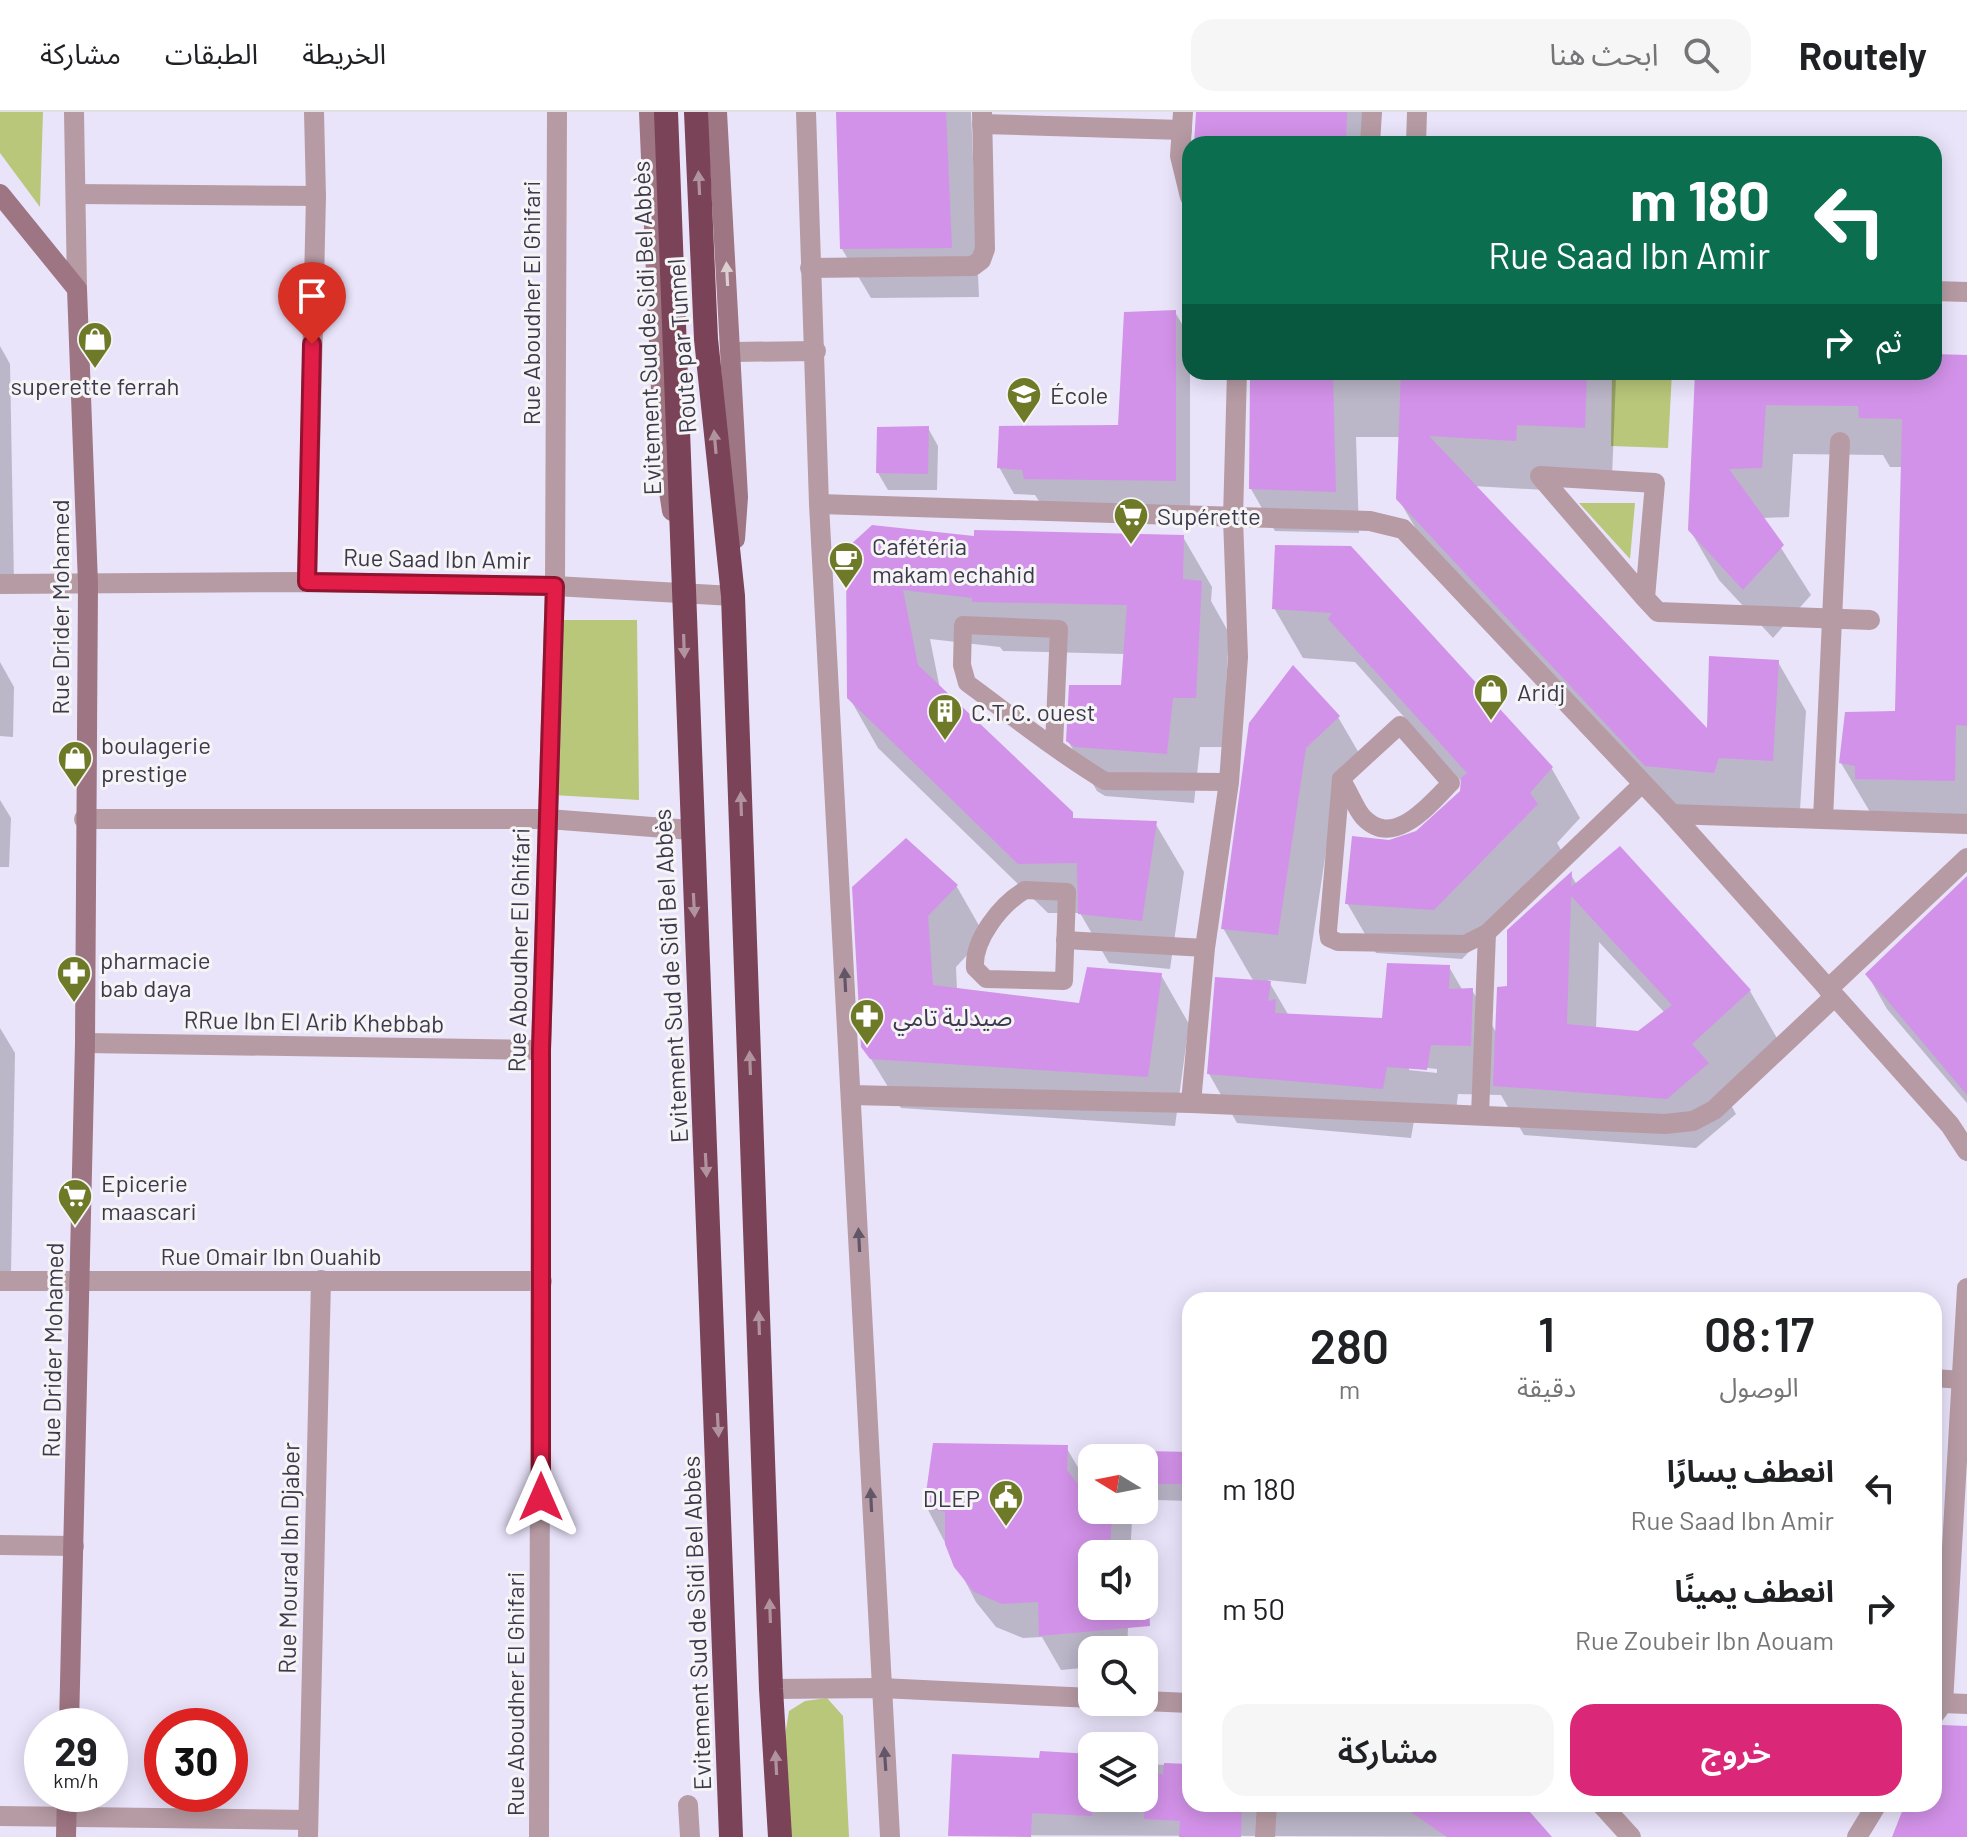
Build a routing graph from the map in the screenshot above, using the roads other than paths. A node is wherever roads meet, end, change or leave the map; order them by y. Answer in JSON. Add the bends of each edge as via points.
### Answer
{"nodes":[{"id":1,"x":74,"y":112,"type":"edge"},
{"id":2,"x":314,"y":112,"type":"edge"},
{"id":3,"x":557,"y":112,"type":"edge"},
{"id":4,"x":649,"y":112,"type":"edge"},
{"id":5,"x":666,"y":112,"type":"edge"},
{"id":6,"x":696,"y":112,"type":"edge"},
{"id":7,"x":717,"y":112,"type":"edge"},
{"id":8,"x":806,"y":112,"type":"edge"},
{"id":9,"x":1372,"y":112,"type":"edge"},
{"id":10,"x":1417,"y":112,"type":"edge"},
{"id":11,"x":982,"y":118,"type":"edge"},
{"id":12,"x":1182,"y":121,"type":"edge"},
{"id":13,"x":1370,"y":136,"type":"edge"},
{"id":14,"x":1416,"y":136,"type":"edge"},
{"id":15,"x":1182,"y":164,"type":"edge"},
{"id":16,"x":0,"y":194,"type":"edge"},
{"id":17,"x":76,"y":194,"type":"junction"},
{"id":18,"x":316,"y":196,"type":"junction"},
{"id":19,"x":810,"y":268,"type":"junction"},
{"id":20,"x":77,"y":289,"type":"junction"},
{"id":21,"x":1942,"y":291,"type":"edge"},
{"id":22,"x":1967,"y":292,"type":"edge"},
{"id":23,"x":816,"y":351,"type":"junction"},
{"id":24,"x":732,"y":352,"type":"junction"},
{"id":25,"x":1237,"y":380,"type":"edge"},
{"id":26,"x":1840,"y":442,"type":"dead end"},
{"id":27,"x":819,"y":504,"type":"junction"},
{"id":28,"x":1233,"y":518,"type":"junction"},
{"id":29,"x":681,"y":568,"type":"junction"},
{"id":30,"x":307,"y":582,"type":"junction"},
{"id":31,"x":0,"y":584,"type":"edge"},
{"id":32,"x":88,"y":584,"type":"junction"},
{"id":33,"x":733,"y":585,"type":"junction"},
{"id":34,"x":555,"y":586,"type":"junction"},
{"id":35,"x":682,"y":595,"type":"junction"},
{"id":36,"x":1645,"y":598,"type":"junction"},
{"id":37,"x":1831,"y":618,"type":"junction"},
{"id":38,"x":1870,"y":620,"type":"dead end"},
{"id":39,"x":1054,"y":746,"type":"junction"},
{"id":40,"x":1341,"y":779,"type":"junction"},
{"id":41,"x":1229,"y":782,"type":"junction"},
{"id":42,"x":1641,"y":785,"type":"junction"},
{"id":43,"x":1672,"y":814,"type":"junction"},
{"id":44,"x":84,"y":819,"type":"junction"},
{"id":45,"x":548,"y":819,"type":"junction"},
{"id":46,"x":1823,"y":819,"type":"junction"},
{"id":47,"x":1967,"y":824,"type":"edge"},
{"id":48,"x":691,"y":830,"type":"junction"},
{"id":49,"x":1967,"y":858,"type":"edge"},
{"id":50,"x":1487,"y":933,"type":"junction"},
{"id":51,"x":1065,"y":940,"type":"junction"},
{"id":52,"x":1205,"y":948,"type":"junction"},
{"id":53,"x":1831,"y":993,"type":"junction"},
{"id":54,"x":85,"y":1043,"type":"junction"},
{"id":55,"x":541,"y":1050,"type":"junction"},
{"id":56,"x":851,"y":1095,"type":"junction"},
{"id":57,"x":1191,"y":1103,"type":"junction"},
{"id":58,"x":1480,"y":1115,"type":"junction"},
{"id":59,"x":1967,"y":1149,"type":"edge"},
{"id":60,"x":321,"y":1280,"type":"junction"},
{"id":61,"x":0,"y":1281,"type":"edge"},
{"id":62,"x":542,"y":1281,"type":"junction"},
{"id":63,"x":80,"y":1283,"type":"junction"},
{"id":64,"x":1967,"y":1288,"type":"edge"},
{"id":65,"x":1942,"y":1379,"type":"edge"},
{"id":66,"x":1964,"y":1380,"type":"edge"},
{"id":67,"x":0,"y":1545,"type":"edge"},
{"id":68,"x":74,"y":1546,"type":"junction"},
{"id":69,"x":1942,"y":1658,"type":"edge"},
{"id":70,"x":881,"y":1688,"type":"junction"},
{"id":71,"x":771,"y":1689,"type":"junction"},
{"id":72,"x":1078,"y":1697,"type":"edge"},
{"id":73,"x":1158,"y":1702,"type":"edge"},
{"id":74,"x":1182,"y":1703,"type":"edge"},
{"id":75,"x":1967,"y":1704,"type":"edge"},
{"id":76,"x":70,"y":1708,"type":"edge"},
{"id":77,"x":1942,"y":1708,"type":"edge"},
{"id":78,"x":688,"y":1805,"type":"dead end"},
{"id":79,"x":128,"y":1810,"type":"edge"},
{"id":80,"x":24,"y":1812,"type":"edge"},
{"id":81,"x":67,"y":1812,"type":"edge"},
{"id":82,"x":1267,"y":1812,"type":"edge"},
{"id":83,"x":1608,"y":1812,"type":"edge"},
{"id":84,"x":1872,"y":1812,"type":"edge"},
{"id":85,"x":0,"y":1816,"type":"edge"},
{"id":86,"x":308,"y":1828,"type":"edge"},
{"id":87,"x":66,"y":1837,"type":"edge"},
{"id":88,"x":539,"y":1837,"type":"edge"},
{"id":89,"x":690,"y":1837,"type":"edge"},
{"id":90,"x":731,"y":1837,"type":"edge"},
{"id":91,"x":780,"y":1837,"type":"edge"},
{"id":92,"x":890,"y":1837,"type":"edge"},
{"id":93,"x":1265,"y":1837,"type":"edge"},
{"id":94,"x":1631,"y":1837,"type":"edge"},
{"id":95,"x":1857,"y":1837,"type":"edge"}],
"edges":[{"from":1,"to":17,"type":"street","name":"Rue Drider Mohamed"},
{"from":2,"to":18,"type":"street"},
{"from":3,"to":34,"type":"street","name":"Rue Aboudher El Ghifari"},
{"from":4,"to":29,"type":"street","via":[[664,459]]},
{"from":5,"to":29,"type":"highway","name":"Evitement Sud de Sidi Bel Abbès"},
{"from":33,"to":6,"type":"highway","name":"Route par Tunnel","one_way":true,"via":[[706,339]]},
{"from":24,"to":7,"type":"street","one_way":true},
{"from":8,"to":19,"type":"street"},
{"from":9,"to":13,"type":"street"},
{"from":10,"to":14,"type":"street"},
{"from":11,"to":12,"type":"street"},
{"from":11,"to":19,"type":"street","via":[[981,260],[973,266]]},
{"from":12,"to":15,"type":"street"},
{"from":16,"to":20,"type":"street"},
{"from":17,"to":18,"type":"street"},
{"from":17,"to":20,"type":"street","name":"Rue Drider Mohamed"},
{"from":18,"to":30,"type":"street"},
{"from":19,"to":23,"type":"street"},
{"from":20,"to":32,"type":"street","name":"Rue Drider Mohamed"},
{"from":21,"to":22,"type":"street"},
{"from":23,"to":24,"type":"street"},
{"from":23,"to":27,"type":"street"},
{"from":24,"to":33,"type":"street","via":[[738,497]]},
{"from":25,"to":28,"type":"street"},
{"from":26,"to":37,"type":"street"},
{"from":27,"to":28,"type":"street"},
{"from":56,"to":27,"type":"street","one_way":true},
{"from":28,"to":41,"type":"street","via":[[1238,657]]},
{"from":28,"to":42,"type":"street","via":[[1370,521],[1403,529]]},
{"from":29,"to":35,"type":"highway","name":"Evitement Sud de Sidi Bel Abbès"},
{"from":30,"to":32,"type":"street","name":"Rue Saad Ibn Amir"},
{"from":30,"to":34,"type":"street","name":"Rue Saad Ibn Amir"},
{"from":31,"to":32,"type":"street","name":"Rue Saad Ibn Amir"},
{"from":32,"to":44,"type":"street","name":"Rue Drider Mohamed"},
{"from":33,"to":35,"type":"street","name":"Rue Saad Ibn Amir"},
{"from":71,"to":33,"type":"highway","one_way":true},
{"from":34,"to":35,"type":"street","name":"Rue Saad Ibn Amir"},
{"from":34,"to":45,"type":"street","name":"Rue Aboudher El Ghifari"},
{"from":35,"to":48,"type":"highway","name":"Evitement Sud de Sidi Bel Abbès","one_way":true},
{"from":36,"to":36,"type":"street","via":[[1655,483],[1540,476],[1587,532]]},
{"from":36,"to":37,"type":"street","via":[[1658,612]]},
{"from":37,"to":38,"type":"street"},
{"from":37,"to":46,"type":"street"},
{"from":39,"to":39,"type":"lane","via":[[1059,629],[963,625],[967,683]]},
{"from":39,"to":41,"type":"lane","via":[[1105,781]]},
{"from":40,"to":40,"type":"lane","via":[[1362,816],[1392,829],[1414,820],[1451,783],[1400,725]]},
{"from":40,"to":50,"type":"lane","via":[[1329,938],[1465,944]]},
{"from":41,"to":52,"type":"street"},
{"from":42,"to":43,"type":"street"},
{"from":42,"to":50,"type":"lane"},
{"from":43,"to":46,"type":"street"},
{"from":43,"to":53,"type":"street"},
{"from":44,"to":45,"type":"street"},
{"from":44,"to":54,"type":"street","name":"Rue Drider Mohamed"},
{"from":45,"to":48,"type":"street"},
{"from":45,"to":55,"type":"street","name":"Rue Aboudher El Ghifari"},
{"from":46,"to":47,"type":"street"},
{"from":48,"to":90,"type":"highway","name":"Evitement Sud de Sidi Bel Abbès","one_way":true},
{"from":49,"to":53,"type":"street"},
{"from":50,"to":58,"type":"lane"},
{"from":51,"to":51,"type":"lane","via":[[1064,981],[986,979],[975,968],[974,951],[1009,899],[1025,890],[1067,892]]},
{"from":51,"to":52,"type":"lane"},
{"from":52,"to":57,"type":"street"},
{"from":53,"to":58,"type":"street","via":[[1714,1110],[1693,1121]]},
{"from":53,"to":59,"type":"street"},
{"from":54,"to":55,"type":"street","name":"RRue Ibn El Arib Khebbab"},
{"from":54,"to":63,"type":"street","name":"Rue Drider Mohamed"},
{"from":55,"to":62,"type":"street","name":"Rue Aboudher El Ghifari"},
{"from":56,"to":57,"type":"street"},
{"from":70,"to":56,"type":"street","one_way":true},
{"from":57,"to":58,"type":"street"},
{"from":60,"to":62,"type":"street","name":"Rue Omair Ibn Ouahib"},
{"from":60,"to":63,"type":"street","name":"Rue Omair Ibn Ouahib"},
{"from":60,"to":86,"type":"street","name":"Rue Mourad Ibn Djaber"},
{"from":61,"to":63,"type":"street","name":"Rue Omair Ibn Ouahib"},
{"from":62,"to":88,"type":"street","name":"Rue Aboudher El Ghifari"},
{"from":63,"to":68,"type":"street","name":"Rue Drider Mohamed"},
{"from":64,"to":66,"type":"street"},
{"from":65,"to":66,"type":"lane"},
{"from":66,"to":69,"type":"street"},
{"from":67,"to":68,"type":"street"},
{"from":68,"to":76,"type":"street","name":"Rue Drider Mohamed"},
{"from":70,"to":71,"type":"street"},
{"from":70,"to":72,"type":"street"},
{"from":92,"to":70,"type":"street","one_way":true},
{"from":91,"to":71,"type":"highway","one_way":true},
{"from":73,"to":74,"type":"street"},
{"from":75,"to":77,"type":"street"},
{"from":78,"to":89,"type":"street"},
{"from":79,"to":86,"type":"street"},
{"from":80,"to":85,"type":"street"},
{"from":81,"to":87,"type":"street"},
{"from":82,"to":93,"type":"street"},
{"from":83,"to":94,"type":"street"},
{"from":84,"to":95,"type":"street"}]}
